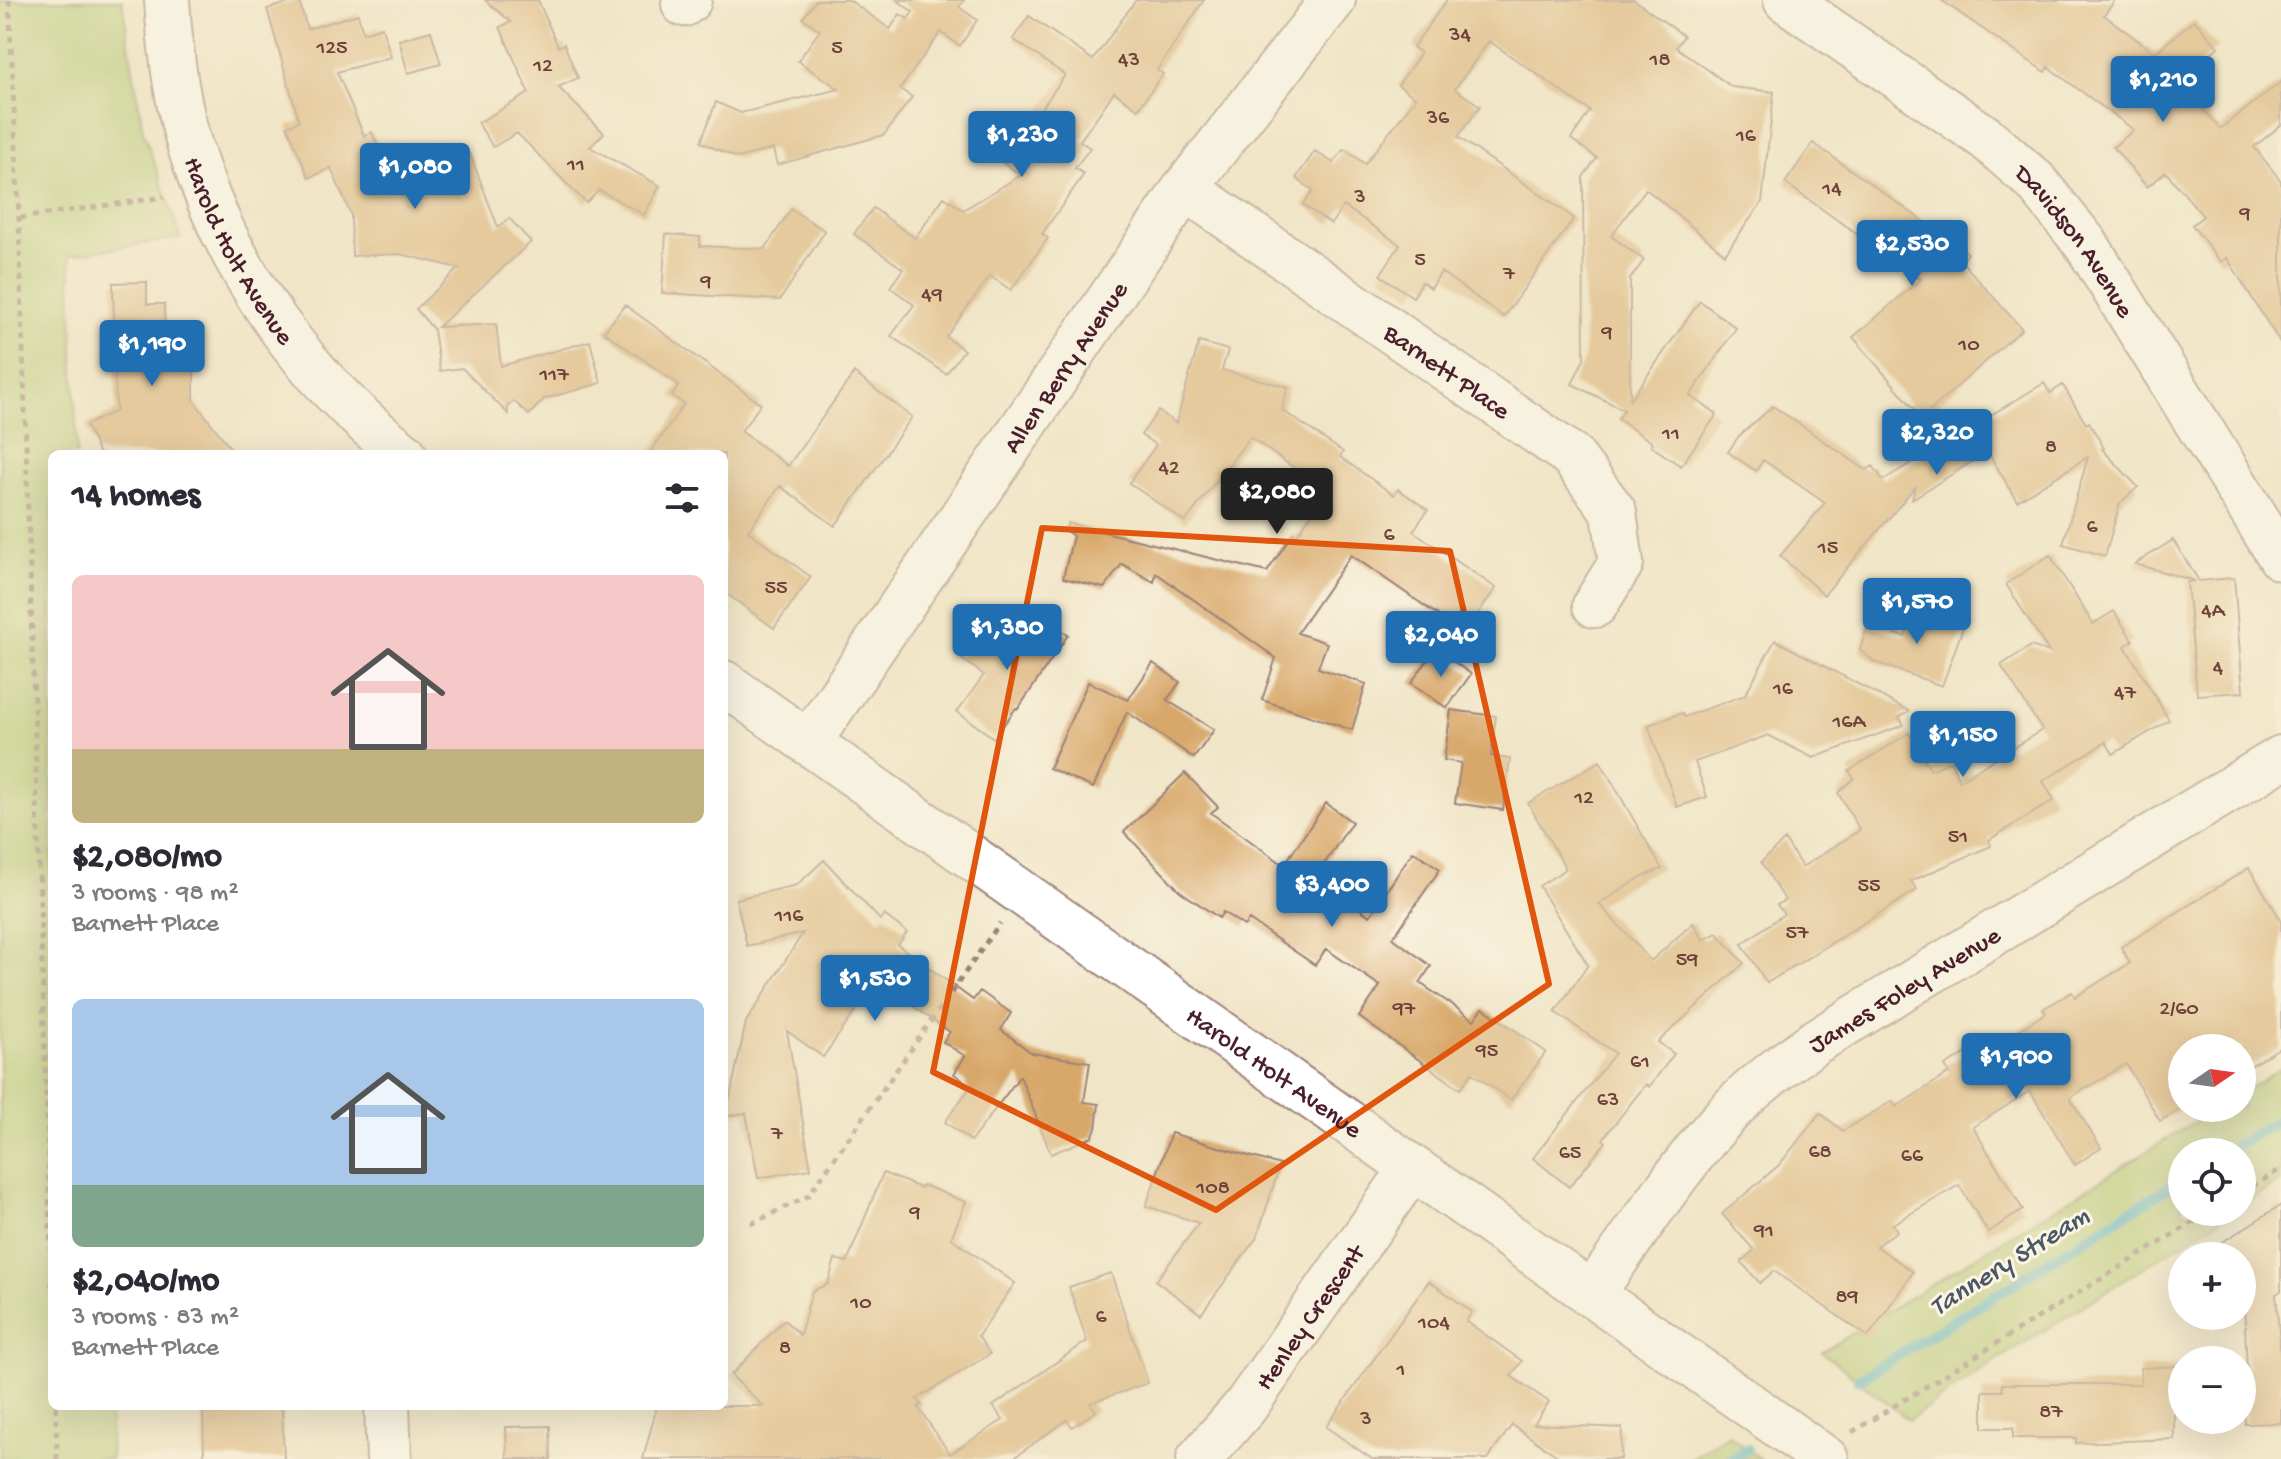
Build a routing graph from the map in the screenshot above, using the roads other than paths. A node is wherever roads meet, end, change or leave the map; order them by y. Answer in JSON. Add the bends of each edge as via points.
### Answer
{"nodes":[{"id":1,"x":167,"y":0,"type":"edge"},
{"id":2,"x":1333,"y":0,"type":"edge"},
{"id":3,"x":1786,"y":0,"type":"edge"},
{"id":4,"x":1185,"y":188,"type":"junction"},
{"id":5,"x":399,"y":450,"type":"edge"},
{"id":6,"x":2281,"y":558,"type":"edge"},
{"id":7,"x":1595,"y":605,"type":"dead end"},
{"id":8,"x":728,"y":686,"type":"edge"},
{"id":9,"x":809,"y":742,"type":"junction"},
{"id":10,"x":2281,"y":758,"type":"edge"},
{"id":11,"x":1412,"y":1168,"type":"junction"},
{"id":12,"x":1591,"y":1295,"type":"junction"},
{"id":13,"x":387,"y":1410,"type":"edge"},
{"id":14,"x":1821,"y":1456,"type":"edge"},
{"id":15,"x":389,"y":1459,"type":"edge"},
{"id":16,"x":1199,"y":1459,"type":"edge"}],
"edges":[{"from":1,"to":5,"type":"street","name":"Harold Holt Avenue","via":[[190,148],[235,256],[296,350],[371,429]]},
{"from":2,"to":4,"type":"street","name":"Allen Berry Avenue"},
{"from":3,"to":6,"type":"street","name":"Davidson Avenue","via":[[1986,138],[2035,181],[2086,244]]},
{"from":4,"to":7,"type":"street","name":"Barnett Place","via":[[1572,456],[1614,512],[1621,563]]},
{"from":4,"to":9,"type":"street","name":"Allen Berry Avenue"},
{"from":8,"to":9,"type":"street","name":"Harold Holt Avenue"},
{"from":9,"to":11,"type":"street","name":"Harold Holt Avenue"},
{"from":10,"to":12,"type":"street","name":"James Foley Avenue","via":[[1812,1044],[1760,1082],[1693,1156]]},
{"from":11,"to":12,"type":"street","name":"Harold Holt Avenue"},
{"from":11,"to":16,"type":"street","name":"Henley Crescent","via":[[1245,1407]]},
{"from":12,"to":14,"type":"street","name":"Harold Holt Avenue"},
{"from":13,"to":15,"type":"street"}]}
